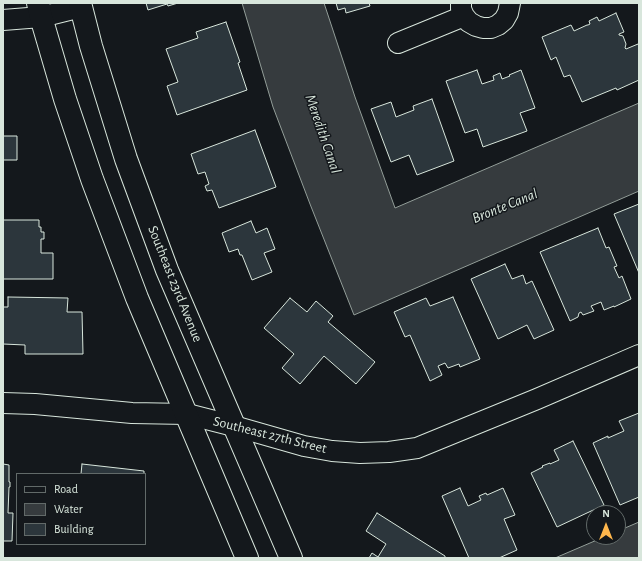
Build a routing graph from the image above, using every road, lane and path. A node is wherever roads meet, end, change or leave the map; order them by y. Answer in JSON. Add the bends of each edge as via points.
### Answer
{"nodes":[{"id":1,"x":510,"y":3,"type":"edge"},
{"id":2,"x":81,"y":5,"type":"edge"},
{"id":3,"x":40,"y":10,"type":"edge"},
{"id":4,"x":462,"y":10,"type":"edge"},
{"id":5,"x":3,"y":20,"type":"edge"},
{"id":6,"x":398,"y":43,"type":"dead end"},
{"id":7,"x":639,"y":356,"type":"edge"},
{"id":8,"x":3,"y":403,"type":"edge"},
{"id":9,"x":187,"y":414,"type":"junction"},
{"id":10,"x":234,"y":426,"type":"junction"},
{"id":11,"x":247,"y":558,"type":"edge"},
{"id":12,"x":291,"y":558,"type":"edge"}],
"edges":[{"from":1,"to":4,"type":"street","via":[[504,20],[491,28],[483,28],[469,22]]},
{"from":2,"to":3,"type":"street"},
{"from":2,"to":10,"type":"street","name":"Southeast 23rd Avenue","via":[[126,159],[167,270]]},
{"from":3,"to":5,"type":"street"},
{"from":3,"to":9,"type":"street","via":[[65,99],[92,179],[136,298]]},
{"from":4,"to":6,"type":"street"},
{"from":7,"to":10,"type":"street","name":"Southeast 27th Street","via":[[417,448],[389,452],[332,451],[304,446]]},
{"from":8,"to":9,"type":"street","name":"Southeast 27th Street","via":[[132,413]]},
{"from":9,"to":10,"type":"street","name":"Southeast 27th Street"},
{"from":9,"to":11,"type":"street"},
{"from":10,"to":12,"type":"street","name":"Southeast 23rd Avenue"}]}
